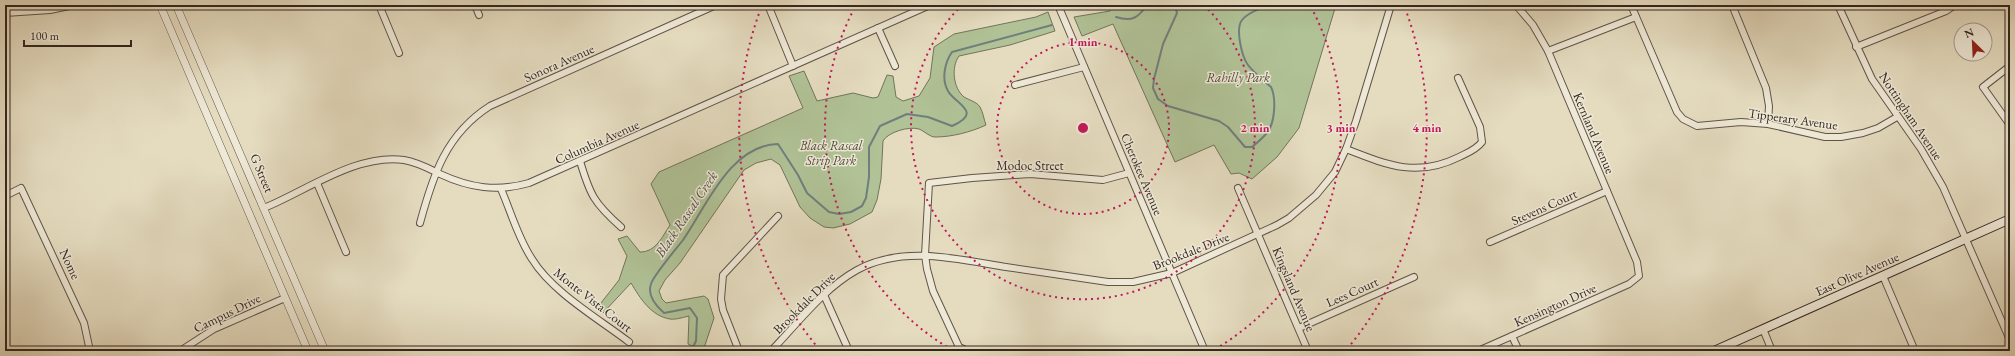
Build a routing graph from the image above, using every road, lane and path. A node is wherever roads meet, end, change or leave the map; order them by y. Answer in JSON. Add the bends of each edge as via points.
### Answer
{"nodes":[{"id":1,"x":74,"y":5,"type":"edge"},
{"id":2,"x":160,"y":5,"type":"edge"},
{"id":3,"x":176,"y":5,"type":"edge"},
{"id":4,"x":379,"y":5,"type":"edge"},
{"id":5,"x":475,"y":5,"type":"edge"},
{"id":6,"x":716,"y":5,"type":"edge"},
{"id":7,"x":768,"y":5,"type":"edge"},
{"id":8,"x":930,"y":5,"type":"edge"},
{"id":9,"x":1058,"y":5,"type":"edge"},
{"id":10,"x":1391,"y":5,"type":"edge"},
{"id":11,"x":1516,"y":5,"type":"edge"},
{"id":12,"x":1631,"y":5,"type":"edge"},
{"id":13,"x":1732,"y":5,"type":"edge"},
{"id":14,"x":1838,"y":5,"type":"edge"},
{"id":15,"x":1944,"y":5,"type":"edge"},
{"id":16,"x":1955,"y":5,"type":"edge"},
{"id":17,"x":1946,"y":12,"type":"junction"},
{"id":18,"x":5,"y":13,"type":"edge"},
{"id":19,"x":479,"y":15,"type":"dead end"},
{"id":20,"x":1636,"y":17,"type":"junction"},
{"id":21,"x":878,"y":28,"type":"junction"},
{"id":22,"x":1856,"y":47,"type":"junction"},
{"id":23,"x":1548,"y":51,"type":"junction"},
{"id":24,"x":399,"y":53,"type":"dead end"},
{"id":25,"x":793,"y":66,"type":"junction"},
{"id":26,"x":894,"y":66,"type":"dead end"},
{"id":27,"x":2010,"y":66,"type":"edge"},
{"id":28,"x":1084,"y":67,"type":"junction"},
{"id":29,"x":1458,"y":78,"type":"dead end"},
{"id":30,"x":1015,"y":85,"type":"dead end"},
{"id":31,"x":1897,"y":117,"type":"junction"},
{"id":32,"x":1768,"y":124,"type":"junction"},
{"id":33,"x":2010,"y":125,"type":"edge"},
{"id":34,"x":1346,"y":149,"type":"junction"},
{"id":35,"x":580,"y":161,"type":"junction"},
{"id":36,"x":436,"y":172,"type":"junction"},
{"id":37,"x":1130,"y":173,"type":"junction"},
{"id":38,"x":317,"y":183,"type":"junction"},
{"id":39,"x":1238,"y":188,"type":"dead end"},
{"id":40,"x":502,"y":189,"type":"junction"},
{"id":41,"x":1607,"y":191,"type":"junction"},
{"id":42,"x":5,"y":196,"type":"edge"},
{"id":43,"x":264,"y":208,"type":"junction"},
{"id":44,"x":778,"y":216,"type":"dead end"},
{"id":45,"x":2010,"y":219,"type":"edge"},
{"id":46,"x":420,"y":223,"type":"dead end"},
{"id":47,"x":620,"y":227,"type":"dead end"},
{"id":48,"x":1259,"y":235,"type":"junction"},
{"id":49,"x":1966,"y":239,"type":"junction"},
{"id":50,"x":1490,"y":242,"type":"dead end"},
{"id":51,"x":346,"y":252,"type":"dead end"},
{"id":52,"x":925,"y":255,"type":"junction"},
{"id":53,"x":1172,"y":273,"type":"junction"},
{"id":54,"x":1639,"y":276,"type":"joint"},
{"id":55,"x":1883,"y":276,"type":"junction"},
{"id":56,"x":1414,"y":277,"type":"dead end"},
{"id":57,"x":824,"y":295,"type":"junction"},
{"id":58,"x":285,"y":298,"type":"junction"},
{"id":59,"x":1299,"y":328,"type":"junction"},
{"id":60,"x":1763,"y":329,"type":"junction"},
{"id":61,"x":1512,"y":336,"type":"junction"},
{"id":62,"x":2010,"y":340,"type":"edge"},
{"id":63,"x":629,"y":342,"type":"dead end"},
{"id":64,"x":90,"y":351,"type":"edge"},
{"id":65,"x":180,"y":351,"type":"edge"},
{"id":66,"x":308,"y":351,"type":"edge"},
{"id":67,"x":325,"y":351,"type":"edge"},
{"id":68,"x":739,"y":351,"type":"edge"},
{"id":69,"x":771,"y":351,"type":"edge"},
{"id":70,"x":849,"y":351,"type":"edge"},
{"id":71,"x":968,"y":351,"type":"edge"},
{"id":72,"x":1205,"y":351,"type":"edge"},
{"id":73,"x":1308,"y":351,"type":"edge"},
{"id":74,"x":1478,"y":351,"type":"edge"},
{"id":75,"x":1519,"y":351,"type":"edge"},
{"id":76,"x":1714,"y":351,"type":"edge"},
{"id":77,"x":1772,"y":351,"type":"edge"},
{"id":78,"x":1915,"y":351,"type":"edge"}],
"edges":[{"from":1,"to":18,"type":"street","via":[[50,10]]},
{"from":2,"to":58,"type":"street"},
{"from":3,"to":43,"type":"street","name":"G Street"},
{"from":4,"to":24,"type":"street"},
{"from":5,"to":19,"type":"street"},
{"from":6,"to":36,"type":"street","name":"Sonora Avenue","via":[[490,106],[458,133]]},
{"from":7,"to":25,"type":"street"},
{"from":8,"to":21,"type":"street","name":"Columbia Avenue"},
{"from":9,"to":28,"type":"street","name":"Cherokee Avenue"},
{"from":10,"to":34,"type":"street","name":"Brookdale Drive"},
{"from":11,"to":23,"type":"street","name":"Kernland Avenue","via":[[1533,25]]},
{"from":12,"to":20,"type":"street"},
{"from":13,"to":32,"type":"street","via":[[1766,88]]},
{"from":14,"to":22,"type":"street","name":"Nottingham Avenue"},
{"from":15,"to":17,"type":"street"},
{"from":16,"to":17,"type":"street"},
{"from":17,"to":22,"type":"street"},
{"from":20,"to":23,"type":"street"},
{"from":20,"to":32,"type":"street","name":"Tipperary Avenue","via":[[1677,112],[1684,119],[1697,126],[1741,122]]},
{"from":21,"to":25,"type":"street","name":"Columbia Avenue"},
{"from":21,"to":26,"type":"street"},
{"from":22,"to":31,"type":"street","name":"Nottingham Avenue","via":[[1872,79]]},
{"from":23,"to":41,"type":"street","name":"Kernland Avenue"},
{"from":25,"to":35,"type":"street","name":"Columbia Avenue"},
{"from":27,"to":33,"type":"street","via":[[1983,87]]},
{"from":28,"to":30,"type":"street"},
{"from":28,"to":37,"type":"street","name":"Cherokee Avenue"},
{"from":29,"to":34,"type":"street","via":[[1480,127],[1482,142],[1478,148],[1445,163],[1413,169]]},
{"from":31,"to":32,"type":"street","name":"Tipperary Avenue","via":[[1873,130],[1841,137],[1825,137]]},
{"from":31,"to":49,"type":"street","name":"Nottingham Avenue","via":[[1933,168]]},
{"from":34,"to":48,"type":"street","name":"Brookdale Drive","via":[[1328,182],[1316,195],[1289,218]]},
{"from":35,"to":40,"type":"street","name":"Columbia Avenue","via":[[529,183]]},
{"from":35,"to":47,"type":"street","via":[[588,189],[595,202]]},
{"from":36,"to":38,"type":"street","name":"Columbia Avenue","via":[[422,164],[386,160],[360,165]]},
{"from":36,"to":40,"type":"street","name":"Columbia Avenue","via":[[468,185]]},
{"from":36,"to":46,"type":"street","name":"Sonora Avenue"},
{"from":37,"to":52,"type":"street","name":"Modoc Street","via":[[1103,180],[1030,174],[929,183]]},
{"from":37,"to":53,"type":"street","name":"Cherokee Avenue"},
{"from":38,"to":43,"type":"street","name":"Columbia Avenue"},
{"from":38,"to":51,"type":"street"},
{"from":39,"to":48,"type":"street","name":"Kingsland Avenue"},
{"from":40,"to":63,"type":"street","name":"Monte Vista Court","via":[[524,244],[541,272],[552,284]]},
{"from":41,"to":50,"type":"street","name":"Stevens Court"},
{"from":41,"to":54,"type":"street","name":"Kernland Avenue","via":[[1637,262]]},
{"from":42,"to":64,"type":"street","name":"Nome","via":[[21,188],[68,286],[84,324]]},
{"from":43,"to":67,"type":"street","name":"G Street"},
{"from":44,"to":68,"type":"street","via":[[723,275],[723,310]]},
{"from":45,"to":49,"type":"main road","name":"East Olive Avenue"},
{"from":48,"to":53,"type":"street","name":"Brookdale Drive"},
{"from":48,"to":59,"type":"street","name":"Kingsland Avenue"},
{"from":49,"to":55,"type":"main road","name":"East Olive Avenue"},
{"from":49,"to":62,"type":"street","name":"Nottingham Avenue"},
{"from":52,"to":53,"type":"street","name":"Brookdale Drive","via":[[1108,282],[1134,282]]},
{"from":52,"to":57,"type":"street","name":"Brookdale Drive","via":[[887,258],[874,262],[842,279]]},
{"from":52,"to":71,"type":"street","via":[[929,280],[948,324],[959,346]]},
{"from":53,"to":72,"type":"street","name":"Cherokee Avenue"},
{"from":54,"to":61,"type":"street","name":"Kensington Drive","via":[[1629,284]]},
{"from":55,"to":60,"type":"main road","name":"East Olive Avenue"},
{"from":55,"to":78,"type":"street"},
{"from":56,"to":59,"type":"street","name":"Lees Court"},
{"from":57,"to":69,"type":"street","name":"Brookdale Drive"},
{"from":57,"to":70,"type":"street"},
{"from":58,"to":65,"type":"street","name":"Campus Drive","via":[[214,329]]},
{"from":58,"to":66,"type":"street"},
{"from":59,"to":73,"type":"street","name":"Kingsland Avenue"},
{"from":60,"to":76,"type":"main road","name":"East Olive Avenue"},
{"from":60,"to":77,"type":"street"},
{"from":61,"to":74,"type":"street","name":"Kensington Drive"},
{"from":61,"to":75,"type":"street"}]}
